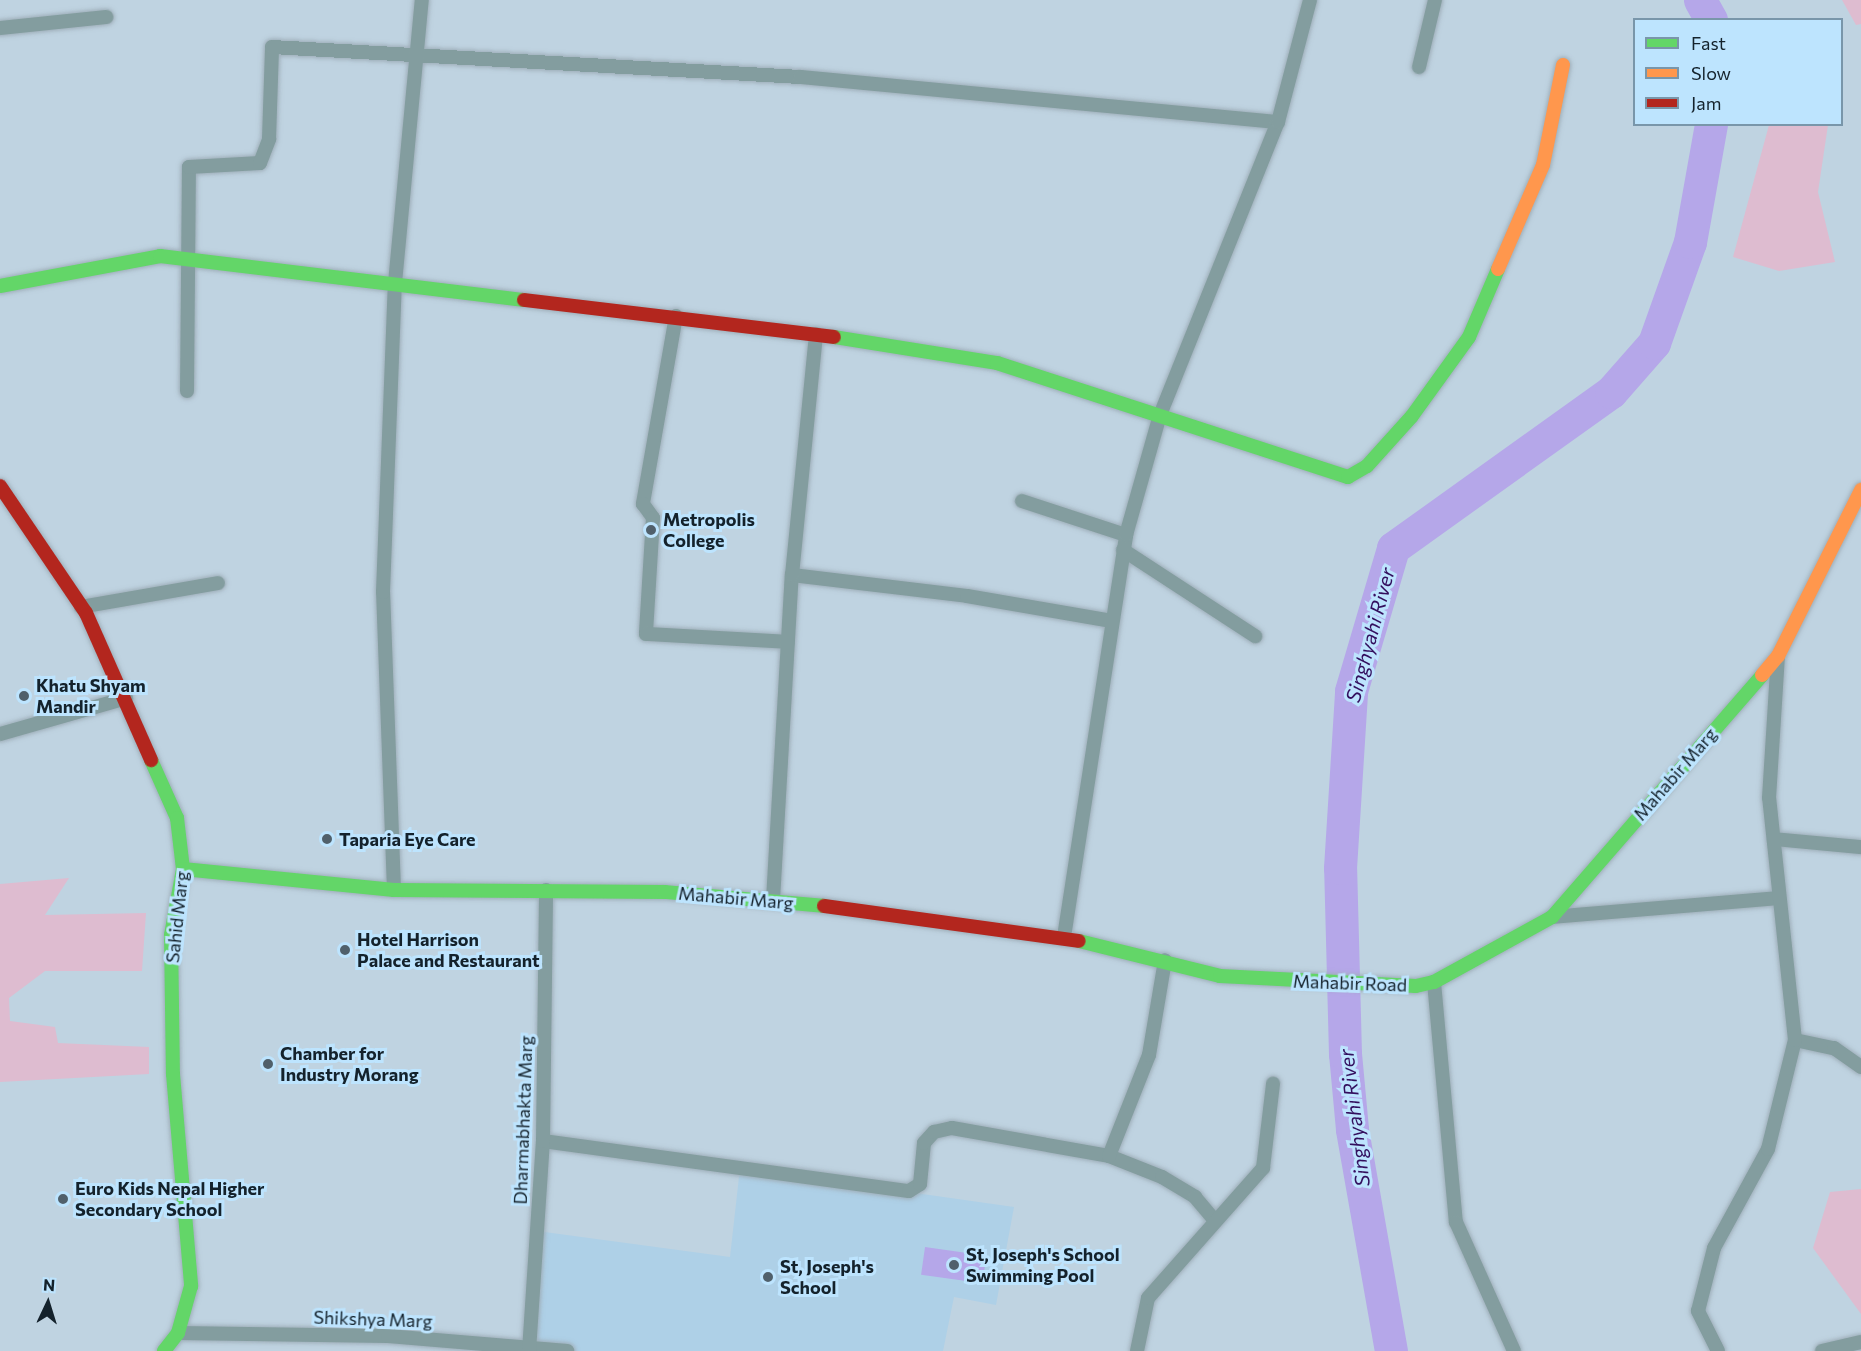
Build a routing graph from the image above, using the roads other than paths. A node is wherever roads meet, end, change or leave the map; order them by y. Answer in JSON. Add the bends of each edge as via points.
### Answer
{"nodes":[{"id":1,"x":422,"y":0,"type":"edge"},
{"id":2,"x":1310,"y":0,"type":"edge"},
{"id":3,"x":1435,"y":0,"type":"edge"},
{"id":4,"x":106,"y":17,"type":"dead end"},
{"id":5,"x":0,"y":28,"type":"edge"},
{"id":6,"x":417,"y":57,"type":"junction"},
{"id":7,"x":1563,"y":64,"type":"dead end"},
{"id":8,"x":1419,"y":67,"type":"dead end"},
{"id":9,"x":1278,"y":122,"type":"junction"},
{"id":10,"x":190,"y":258,"type":"junction"},
{"id":11,"x":395,"y":283,"type":"junction"},
{"id":12,"x":0,"y":286,"type":"edge"},
{"id":13,"x":676,"y":316,"type":"junction"},
{"id":14,"x":816,"y":334,"type":"junction"},
{"id":15,"x":187,"y":391,"type":"dead end"},
{"id":16,"x":1160,"y":415,"type":"junction"},
{"id":17,"x":0,"y":486,"type":"edge"},
{"id":18,"x":1861,"y":490,"type":"edge"},
{"id":19,"x":1022,"y":501,"type":"dead end"},
{"id":20,"x":1126,"y":535,"type":"junction"},
{"id":21,"x":1124,"y":550,"type":"junction"},
{"id":22,"x":792,"y":575,"type":"junction"},
{"id":23,"x":218,"y":583,"type":"dead end"},
{"id":24,"x":81,"y":607,"type":"junction"},
{"id":25,"x":1112,"y":621,"type":"junction"},
{"id":26,"x":1255,"y":636,"type":"dead end"},
{"id":27,"x":788,"y":642,"type":"junction"},
{"id":28,"x":1778,"y":656,"type":"junction"},
{"id":29,"x":126,"y":699,"type":"junction"},
{"id":30,"x":0,"y":734,"type":"edge"},
{"id":31,"x":1774,"y":839,"type":"junction"},
{"id":32,"x":1861,"y":847,"type":"edge"},
{"id":33,"x":183,"y":869,"type":"junction"},
{"id":34,"x":394,"y":890,"type":"junction"},
{"id":35,"x":546,"y":890,"type":"junction"},
{"id":36,"x":1778,"y":898,"type":"junction"},
{"id":37,"x":773,"y":900,"type":"junction"},
{"id":38,"x":1552,"y":917,"type":"junction"},
{"id":39,"x":1064,"y":937,"type":"junction"},
{"id":40,"x":1165,"y":960,"type":"junction"},
{"id":41,"x":1284,"y":980,"type":"joint"},
{"id":42,"x":1434,"y":982,"type":"junction"},
{"id":43,"x":1416,"y":986,"type":"joint"},
{"id":44,"x":1795,"y":1040,"type":"junction"},
{"id":45,"x":1861,"y":1067,"type":"edge"},
{"id":46,"x":1273,"y":1084,"type":"dead end"},
{"id":47,"x":543,"y":1142,"type":"junction"},
{"id":48,"x":1109,"y":1156,"type":"junction"},
{"id":49,"x":1215,"y":1221,"type":"junction"},
{"id":50,"x":178,"y":1333,"type":"junction"},
{"id":51,"x":388,"y":1336,"type":"junction"},
{"id":52,"x":1861,"y":1342,"type":"edge"},
{"id":53,"x":530,"y":1349,"type":"edge"},
{"id":54,"x":164,"y":1351,"type":"edge"},
{"id":55,"x":387,"y":1351,"type":"edge"},
{"id":56,"x":567,"y":1351,"type":"edge"},
{"id":57,"x":1137,"y":1351,"type":"edge"},
{"id":58,"x":1514,"y":1351,"type":"edge"},
{"id":59,"x":1718,"y":1351,"type":"edge"},
{"id":60,"x":1822,"y":1351,"type":"edge"}],
"edges":[{"from":1,"to":6,"type":"street"},
{"from":2,"to":9,"type":"street"},
{"from":3,"to":8,"type":"street"},
{"from":4,"to":5,"type":"street"},
{"from":6,"to":9,"type":"street","via":[[800,77]]},
{"from":6,"to":10,"type":"street","via":[[272,47],[269,140],[260,163],[189,167]]},
{"from":6,"to":11,"type":"street"},
{"from":7,"to":16,"type":"street","via":[[1543,165],[1469,337],[1440,383],[1367,466],[1348,477]]},
{"from":9,"to":16,"type":"street"},
{"from":10,"to":11,"type":"street"},
{"from":10,"to":12,"type":"street","via":[[136,258]]},
{"from":10,"to":15,"type":"street"},
{"from":11,"to":13,"type":"street"},
{"from":11,"to":34,"type":"street","via":[[383,592]]},
{"from":13,"to":14,"type":"street"},
{"from":13,"to":27,"type":"street","via":[[643,504],[653,518],[646,634]]},
{"from":14,"to":16,"type":"street","via":[[997,363]]},
{"from":14,"to":22,"type":"street"},
{"from":16,"to":20,"type":"street"},
{"from":17,"to":24,"type":"street","name":"Sahid Marg"},
{"from":18,"to":28,"type":"street","name":"Mahabir Marg"},
{"from":19,"to":20,"type":"street"},
{"from":20,"to":21,"type":"street"},
{"from":21,"to":25,"type":"street"},
{"from":21,"to":26,"type":"street"},
{"from":22,"to":25,"type":"street","via":[[967,596]]},
{"from":22,"to":27,"type":"street"},
{"from":23,"to":24,"type":"street"},
{"from":24,"to":29,"type":"street","name":"Sahid Marg"},
{"from":25,"to":39,"type":"street"},
{"from":27,"to":37,"type":"street"},
{"from":28,"to":31,"type":"street","via":[[1769,798]]},
{"from":28,"to":38,"type":"street","name":"Mahabir Marg"},
{"from":29,"to":30,"type":"street"},
{"from":29,"to":33,"type":"street","name":"Sahid Marg","via":[[177,818]]},
{"from":31,"to":32,"type":"street"},
{"from":31,"to":36,"type":"street"},
{"from":33,"to":34,"type":"street","name":"Mahabir Marg"},
{"from":33,"to":50,"type":"street","name":"Sahid Marg","via":[[171,935],[173,1074],[192,1286]]},
{"from":34,"to":35,"type":"street","name":"Mahabir Marg"},
{"from":35,"to":37,"type":"street","name":"Mahabir Marg"},
{"from":35,"to":47,"type":"street","name":"Dharmabhakta Marg"},
{"from":36,"to":38,"type":"street"},
{"from":36,"to":44,"type":"street"},
{"from":37,"to":39,"type":"street","name":"Mahabir Marg"},
{"from":38,"to":42,"type":"street","name":"Mahabir Marg"},
{"from":39,"to":40,"type":"street","name":"Mahabir Marg"},
{"from":40,"to":41,"type":"street","name":"Mahabir Marg","via":[[1220,976]]},
{"from":40,"to":48,"type":"street","via":[[1149,1054]]},
{"from":41,"to":43,"type":"street","name":"Mahabir Road"},
{"from":42,"to":43,"type":"street","name":"Mahabir Marg"},
{"from":42,"to":58,"type":"street","via":[[1456,1222]]},
{"from":44,"to":45,"type":"street","via":[[1834,1048]]},
{"from":44,"to":59,"type":"street","via":[[1768,1149],[1714,1248],[1698,1311]]},
{"from":46,"to":49,"type":"street","via":[[1263,1168]]},
{"from":47,"to":48,"type":"street","via":[[909,1191],[920,1184],[924,1143],[934,1132],[952,1128]]},
{"from":47,"to":53,"type":"street","name":"Dharmabhakta Marg"},
{"from":48,"to":49,"type":"street","via":[[1161,1177],[1195,1197]]},
{"from":49,"to":57,"type":"street","via":[[1148,1298]]},
{"from":50,"to":51,"type":"street","name":"Shikshya Marg"},
{"from":50,"to":54,"type":"street","name":"Sahid Marg"},
{"from":51,"to":53,"type":"street","name":"Shikshya Marg"},
{"from":51,"to":55,"type":"street"},
{"from":52,"to":60,"type":"street"},
{"from":53,"to":56,"type":"street","name":"Shikshya Marg"}]}
